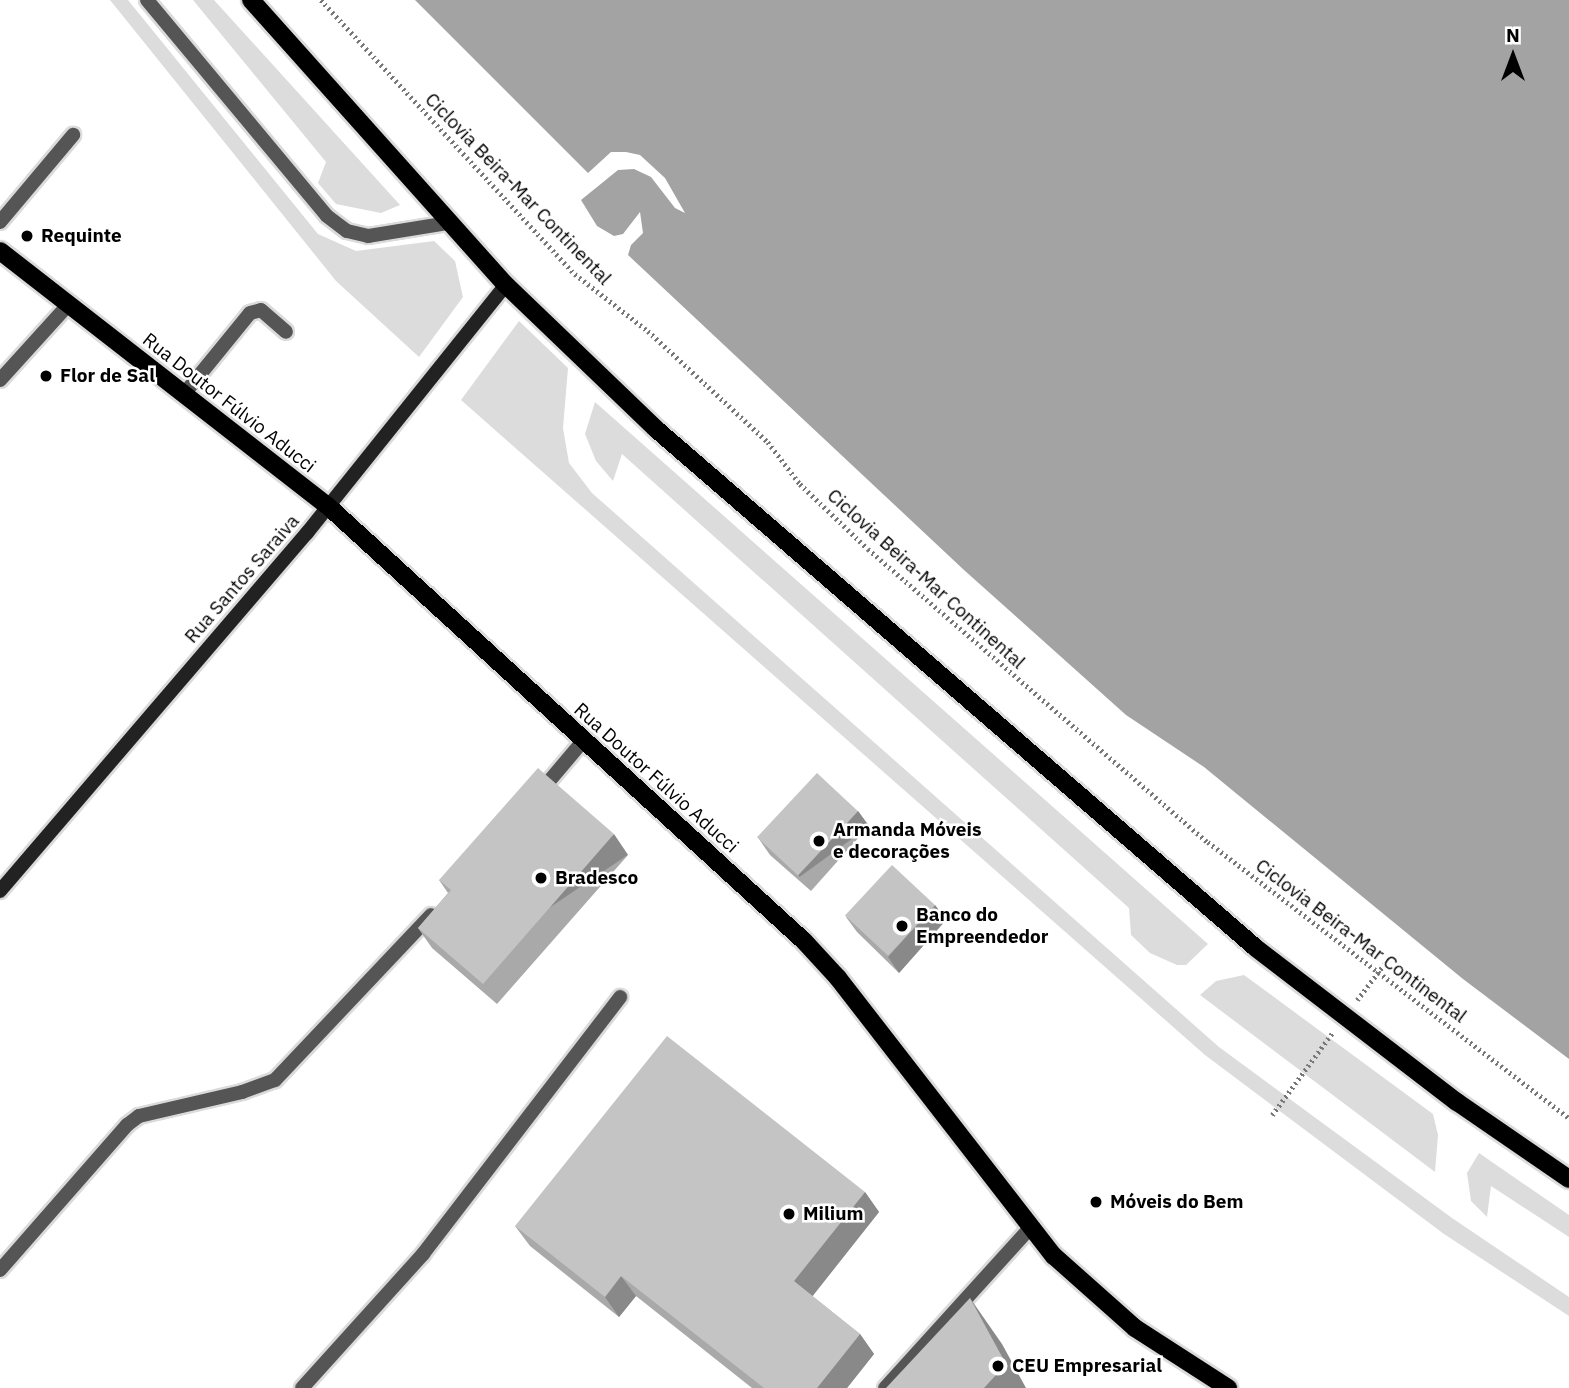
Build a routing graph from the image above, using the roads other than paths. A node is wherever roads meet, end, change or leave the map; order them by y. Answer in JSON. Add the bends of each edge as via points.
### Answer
{"nodes":[{"id":1,"x":147,"y":0,"type":"edge"},
{"id":2,"x":251,"y":0,"type":"edge"},
{"id":3,"x":74,"y":135,"type":"dead end"},
{"id":4,"x":0,"y":222,"type":"edge"},
{"id":5,"x":448,"y":223,"type":"junction"},
{"id":6,"x":0,"y":251,"type":"edge"},
{"id":7,"x":506,"y":285,"type":"junction"},
{"id":8,"x":69,"y":304,"type":"junction"},
{"id":9,"x":286,"y":332,"type":"dead end"},
{"id":10,"x":0,"y":380,"type":"edge"},
{"id":11,"x":184,"y":394,"type":"junction"},
{"id":12,"x":329,"y":507,"type":"junction"},
{"id":13,"x":583,"y":741,"type":"junction"},
{"id":14,"x":530,"y":804,"type":"edge"},
{"id":15,"x":0,"y":891,"type":"edge"},
{"id":16,"x":444,"y":901,"type":"edge"},
{"id":17,"x":620,"y":997,"type":"dead end"},
{"id":18,"x":1569,"y":1179,"type":"edge"},
{"id":19,"x":1031,"y":1227,"type":"junction"},
{"id":20,"x":0,"y":1270,"type":"edge"},
{"id":21,"x":302,"y":1388,"type":"edge"},
{"id":22,"x":885,"y":1388,"type":"edge"},
{"id":23,"x":1228,"y":1388,"type":"edge"}],
"edges":[{"from":1,"to":5,"type":"street","via":[[327,216],[347,231],[368,236]]},
{"from":2,"to":5,"type":"main road"},
{"from":3,"to":4,"type":"street"},
{"from":5,"to":7,"type":"main road"},
{"from":6,"to":8,"type":"main road","name":"Rua Doutor Fúlvio Aducci"},
{"from":7,"to":12,"type":"main road","name":"Rua Santos Saraiva"},
{"from":7,"to":18,"type":"main road","via":[[656,429],[1256,948],[1457,1102]]},
{"from":8,"to":10,"type":"street"},
{"from":8,"to":11,"type":"main road","name":"Rua Doutor Fúlvio Aducci"},
{"from":9,"to":11,"type":"street","via":[[261,310],[250,313]]},
{"from":11,"to":12,"type":"main road","name":"Rua Doutor Fúlvio Aducci"},
{"from":12,"to":13,"type":"main road","name":"Rua Doutor Fúlvio Aducci"},
{"from":12,"to":15,"type":"main road","name":"Rua Santos Saraiva"},
{"from":13,"to":14,"type":"street"},
{"from":13,"to":19,"type":"main road","name":"Rua Doutor Fúlvio Aducci","via":[[804,941],[838,978]]},
{"from":16,"to":20,"type":"street","via":[[275,1080],[139,1116],[127,1125]]},
{"from":17,"to":21,"type":"street","via":[[423,1254]]},
{"from":19,"to":22,"type":"street"},
{"from":19,"to":23,"type":"main road","name":"Rua Doutor Fúlvio Aducci","via":[[1086,1288],[1135,1328]]}]}
